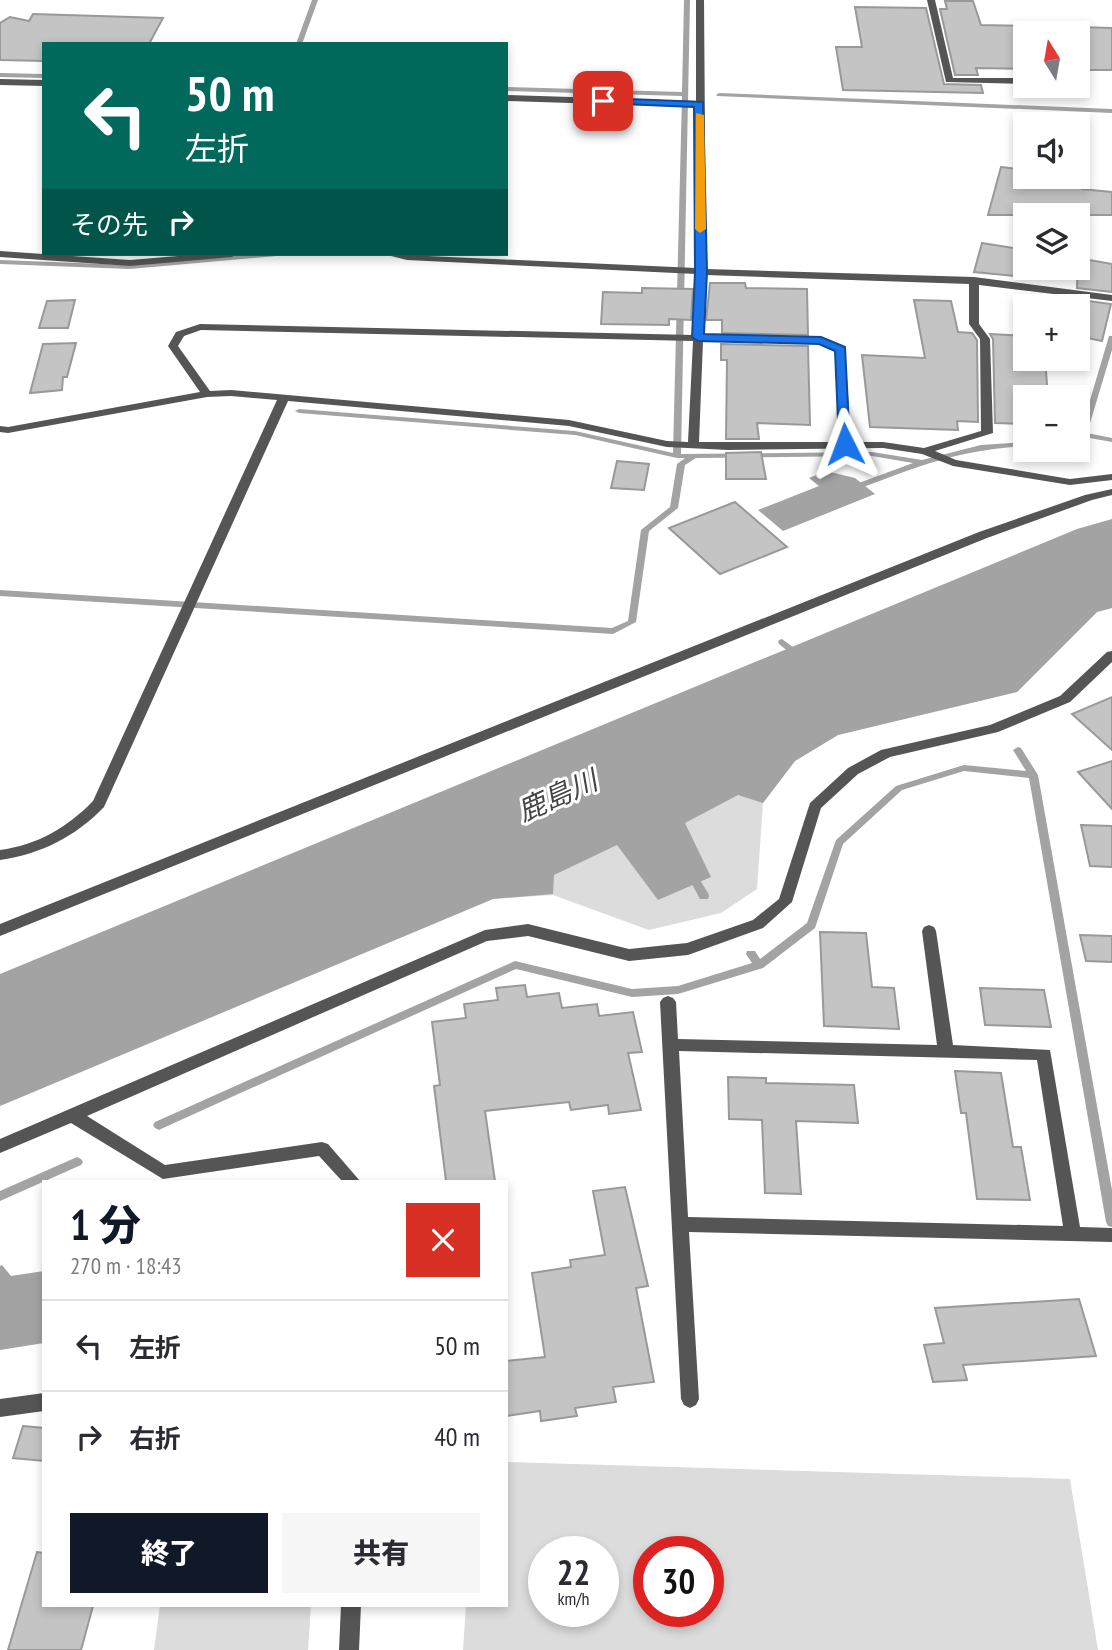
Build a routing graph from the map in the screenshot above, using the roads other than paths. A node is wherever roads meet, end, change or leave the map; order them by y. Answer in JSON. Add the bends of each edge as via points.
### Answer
{"nodes":[{"id":1,"x":701,"y":0,"type":"edge"},
{"id":2,"x":931,"y":0,"type":"edge"},
{"id":3,"x":1013,"y":81,"type":"edge"},
{"id":4,"x":0,"y":82,"type":"edge"},
{"id":5,"x":42,"y":83,"type":"edge"},
{"id":6,"x":508,"y":98,"type":"edge"},
{"id":7,"x":699,"y":104,"type":"junction"},
{"id":8,"x":0,"y":254,"type":"edge"},
{"id":9,"x":209,"y":256,"type":"edge"},
{"id":10,"x":401,"y":256,"type":"edge"},
{"id":11,"x":701,"y":272,"type":"junction"},
{"id":12,"x":974,"y":280,"type":"junction"},
{"id":13,"x":1112,"y":298,"type":"edge"},
{"id":14,"x":698,"y":337,"type":"junction"},
{"id":15,"x":206,"y":394,"type":"junction"},
{"id":16,"x":284,"y":398,"type":"junction"},
{"id":17,"x":0,"y":429,"type":"edge"},
{"id":18,"x":845,"y":444,"type":"junction"},
{"id":19,"x":693,"y":446,"type":"junction"},
{"id":20,"x":923,"y":451,"type":"junction"},
{"id":21,"x":1112,"y":477,"type":"edge"},
{"id":22,"x":1112,"y":492,"type":"edge"},
{"id":23,"x":1112,"y":655,"type":"edge"},
{"id":24,"x":0,"y":855,"type":"edge"},
{"id":25,"x":0,"y":930,"type":"edge"},
{"id":26,"x":929,"y":931,"type":"dead end"},
{"id":27,"x":668,"y":1002,"type":"dead end"},
{"id":28,"x":671,"y":1045,"type":"junction"},
{"id":29,"x":946,"y":1051,"type":"junction"},
{"id":30,"x":72,"y":1115,"type":"junction"},
{"id":31,"x":0,"y":1146,"type":"edge"},
{"id":32,"x":351,"y":1180,"type":"edge"},
{"id":33,"x":680,"y":1224,"type":"junction"},
{"id":34,"x":1073,"y":1234,"type":"junction"},
{"id":35,"x":1106,"y":1235,"type":"edge"},
{"id":36,"x":690,"y":1399,"type":"dead end"},
{"id":37,"x":42,"y":1402,"type":"edge"},
{"id":38,"x":0,"y":1408,"type":"edge"},
{"id":39,"x":351,"y":1607,"type":"edge"},
{"id":40,"x":349,"y":1650,"type":"edge"}],
"edges":[{"from":1,"to":7,"type":"street"},
{"from":2,"to":3,"type":"street","via":[[949,80]]},
{"from":4,"to":5,"type":"street"},
{"from":6,"to":7,"type":"street"},
{"from":7,"to":11,"type":"street"},
{"from":8,"to":9,"type":"street","via":[[130,263]]},
{"from":10,"to":11,"type":"street"},
{"from":11,"to":12,"type":"street"},
{"from":11,"to":14,"type":"street"},
{"from":12,"to":13,"type":"street"},
{"from":12,"to":20,"type":"street","via":[[974,324],[985,339],[987,433]]},
{"from":14,"to":15,"type":"street","via":[[200,327],[180,334],[173,346]]},
{"from":14,"to":18,"type":"street","via":[[821,341],[841,349]]},
{"from":14,"to":19,"type":"street"},
{"from":15,"to":16,"type":"street"},
{"from":15,"to":17,"type":"street"},
{"from":16,"to":19,"type":"street","via":[[569,423]]},
{"from":16,"to":24,"type":"street","via":[[99,804],[67,831],[18,853]]},
{"from":18,"to":19,"type":"street"},
{"from":18,"to":20,"type":"street"},
{"from":20,"to":21,"type":"street","via":[[953,463],[1070,482]]},
{"from":22,"to":25,"type":"street","via":[[970,540]]},
{"from":23,"to":30,"type":"street","via":[[1065,699],[993,729],[886,753],[853,771],[815,806],[785,902],[758,924],[688,949],[629,955],[528,930],[485,936]]},
{"from":26,"to":29,"type":"street"},
{"from":27,"to":28,"type":"street"},
{"from":28,"to":29,"type":"street"},
{"from":28,"to":33,"type":"street"},
{"from":29,"to":34,"type":"street","via":[[1045,1054]]},
{"from":30,"to":31,"type":"street"},
{"from":30,"to":32,"type":"street","via":[[163,1172],[323,1149]]},
{"from":33,"to":34,"type":"street"},
{"from":33,"to":36,"type":"street"},
{"from":34,"to":35,"type":"street"},
{"from":37,"to":38,"type":"street"},
{"from":39,"to":40,"type":"street"}]}
